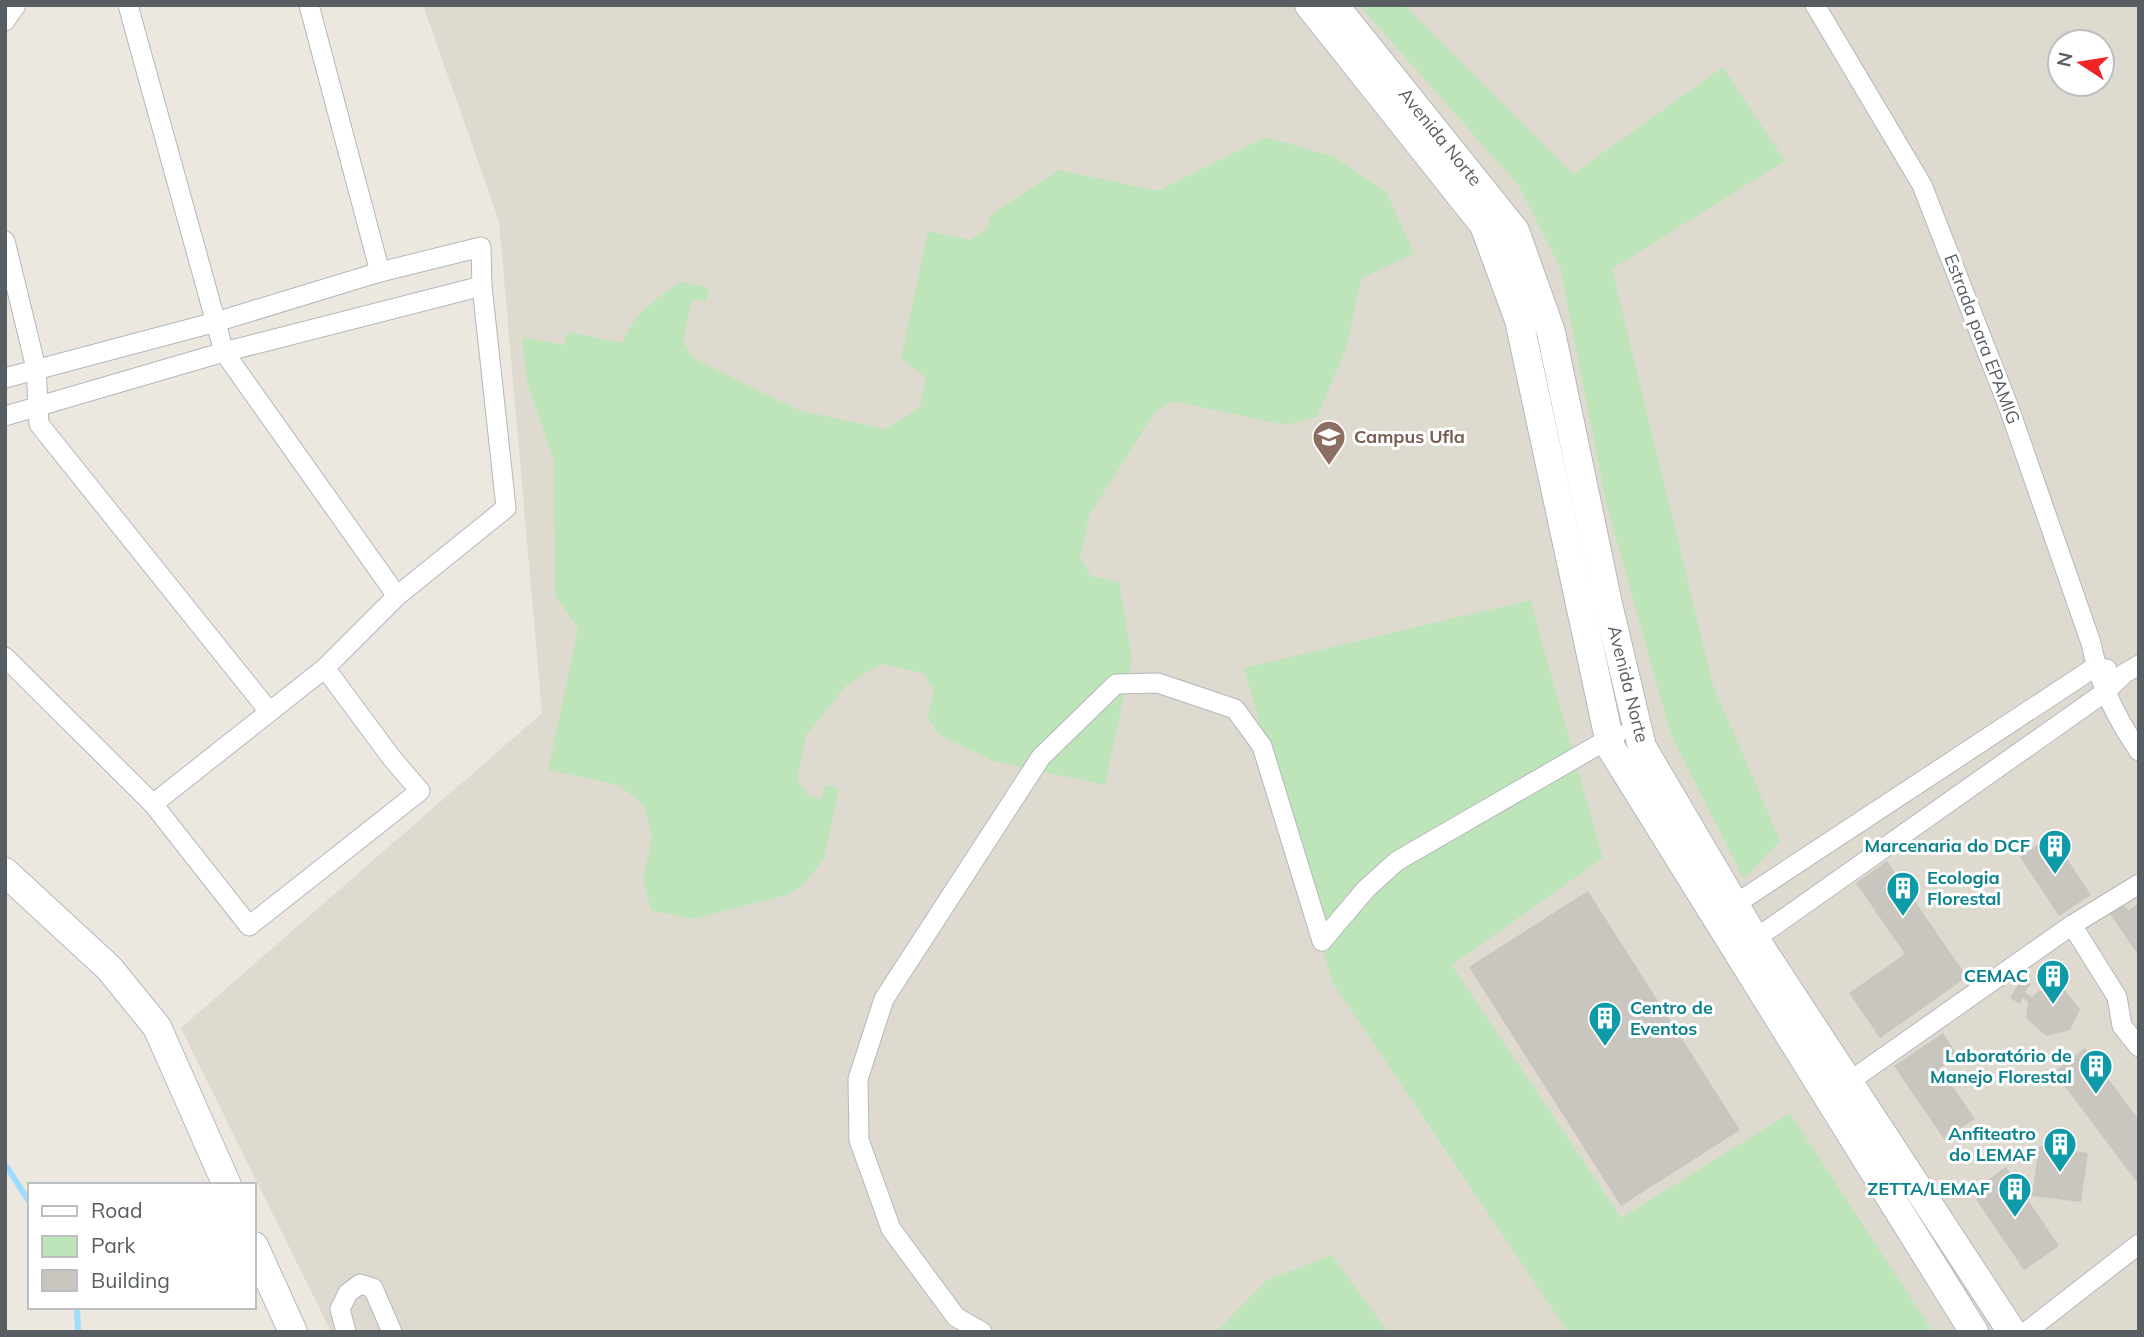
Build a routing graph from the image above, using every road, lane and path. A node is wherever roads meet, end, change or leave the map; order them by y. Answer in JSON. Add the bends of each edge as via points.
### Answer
{"nodes":[{"id":1,"x":16,"y":5,"type":"edge"},
{"id":2,"x":128,"y":5,"type":"edge"},
{"id":3,"x":309,"y":5,"type":"edge"},
{"id":4,"x":1309,"y":5,"type":"edge"},
{"id":5,"x":1334,"y":5,"type":"edge"},
{"id":6,"x":1815,"y":5,"type":"edge"},
{"id":7,"x":5,"y":21,"type":"edge"},
{"id":8,"x":5,"y":241,"type":"edge"},
{"id":9,"x":380,"y":272,"type":"junction"},
{"id":10,"x":482,"y":286,"type":"junction"},
{"id":11,"x":216,"y":323,"type":"junction"},
{"id":12,"x":224,"y":352,"type":"junction"},
{"id":13,"x":36,"y":368,"type":"junction"},
{"id":14,"x":5,"y":377,"type":"edge"},
{"id":15,"x":38,"y":406,"type":"junction"},
{"id":16,"x":5,"y":416,"type":"edge"},
{"id":17,"x":397,"y":596,"type":"junction"},
{"id":18,"x":5,"y":657,"type":"edge"},
{"id":19,"x":2095,"y":667,"type":"junction"},
{"id":20,"x":325,"y":668,"type":"junction"},
{"id":21,"x":2132,"y":669,"type":"edge"},
{"id":22,"x":2105,"y":692,"type":"junction"},
{"id":23,"x":268,"y":710,"type":"junction"},
{"id":24,"x":1636,"y":723,"type":"junction"},
{"id":25,"x":1609,"y":739,"type":"junction"},
{"id":26,"x":2139,"y":751,"type":"edge"},
{"id":27,"x":1901,"y":796,"type":"junction"},
{"id":28,"x":153,"y":804,"type":"junction"},
{"id":29,"x":1920,"y":821,"type":"junction"},
{"id":30,"x":5,"y":872,"type":"edge"},
{"id":31,"x":2139,"y":884,"type":"edge"},
{"id":32,"x":1734,"y":905,"type":"junction"},
{"id":33,"x":2072,"y":925,"type":"junction"},
{"id":34,"x":1755,"y":939,"type":"junction"},
{"id":35,"x":2139,"y":1047,"type":"edge"},
{"id":36,"x":1850,"y":1081,"type":"junction"},
{"id":37,"x":226,"y":1183,"type":"edge"},
{"id":38,"x":2139,"y":1244,"type":"edge"},
{"id":39,"x":256,"y":1250,"type":"edge"},
{"id":40,"x":2008,"y":1330,"type":"edge"},
{"id":41,"x":293,"y":1332,"type":"edge"},
{"id":42,"x":346,"y":1332,"type":"edge"},
{"id":43,"x":393,"y":1332,"type":"edge"},
{"id":44,"x":982,"y":1332,"type":"edge"},
{"id":45,"x":1974,"y":1332,"type":"edge"}],
"edges":[{"from":1,"to":7,"type":"street"},
{"from":2,"to":11,"type":"street"},
{"from":3,"to":9,"type":"street"},
{"from":4,"to":25,"type":"street","name":"Avenida Norte","via":[[1485,225],[1519,320]]},
{"from":5,"to":24,"type":"street","name":"Avenida Norte","via":[[1515,231],[1551,332]]},
{"from":6,"to":19,"type":"street","name":"Estrada para EPAMIG","via":[[1922,185],[2009,408],[2091,643]]},
{"from":8,"to":13,"type":"street"},
{"from":9,"to":10,"type":"street","via":[[481,247]]},
{"from":9,"to":11,"type":"street"},
{"from":10,"to":12,"type":"street"},
{"from":10,"to":17,"type":"street","via":[[506,508]]},
{"from":11,"to":12,"type":"street"},
{"from":11,"to":13,"type":"street"},
{"from":12,"to":15,"type":"street"},
{"from":12,"to":17,"type":"street"},
{"from":13,"to":14,"type":"street"},
{"from":13,"to":15,"type":"street"},
{"from":15,"to":16,"type":"street"},
{"from":15,"to":23,"type":"street","via":[[39,424]]},
{"from":17,"to":20,"type":"street"},
{"from":18,"to":28,"type":"street"},
{"from":19,"to":21,"type":"street"},
{"from":19,"to":22,"type":"street","name":"Estrada para EPAMIG"},
{"from":19,"to":27,"type":"street"},
{"from":20,"to":23,"type":"street"},
{"from":20,"to":28,"type":"street","via":[[420,791],[249,926]]},
{"from":21,"to":22,"type":"street"},
{"from":22,"to":26,"type":"street","name":"Estrada para EPAMIG"},
{"from":22,"to":29,"type":"street"},
{"from":23,"to":28,"type":"street"},
{"from":24,"to":25,"type":"street"},
{"from":24,"to":32,"type":"street","name":"Avenida Norte","via":[[1642,747]]},
{"from":25,"to":44,"type":"street","via":[[1398,861],[1366,888],[1322,941],[1262,746],[1235,709],[1158,683],[1116,684],[1041,757],[884,999],[858,1079],[859,1140],[891,1229],[956,1317]]},
{"from":25,"to":45,"type":"street","name":"Avenida Norte"},
{"from":27,"to":29,"type":"street"},
{"from":27,"to":32,"type":"street"},
{"from":29,"to":34,"type":"street"},
{"from":30,"to":37,"type":"street","via":[[110,968],[157,1027]]},
{"from":31,"to":33,"type":"street"},
{"from":32,"to":34,"type":"street","name":"Avenida Norte"},
{"from":33,"to":35,"type":"street","via":[[2117,997],[2122,1026]]},
{"from":33,"to":36,"type":"street"},
{"from":34,"to":36,"type":"street","name":"Avenida Norte"},
{"from":36,"to":40,"type":"street","name":"Avenida Norte"},
{"from":38,"to":40,"type":"street"},
{"from":39,"to":41,"type":"street"},
{"from":42,"to":43,"type":"street","via":[[340,1309],[360,1283],[373,1288]]}]}
